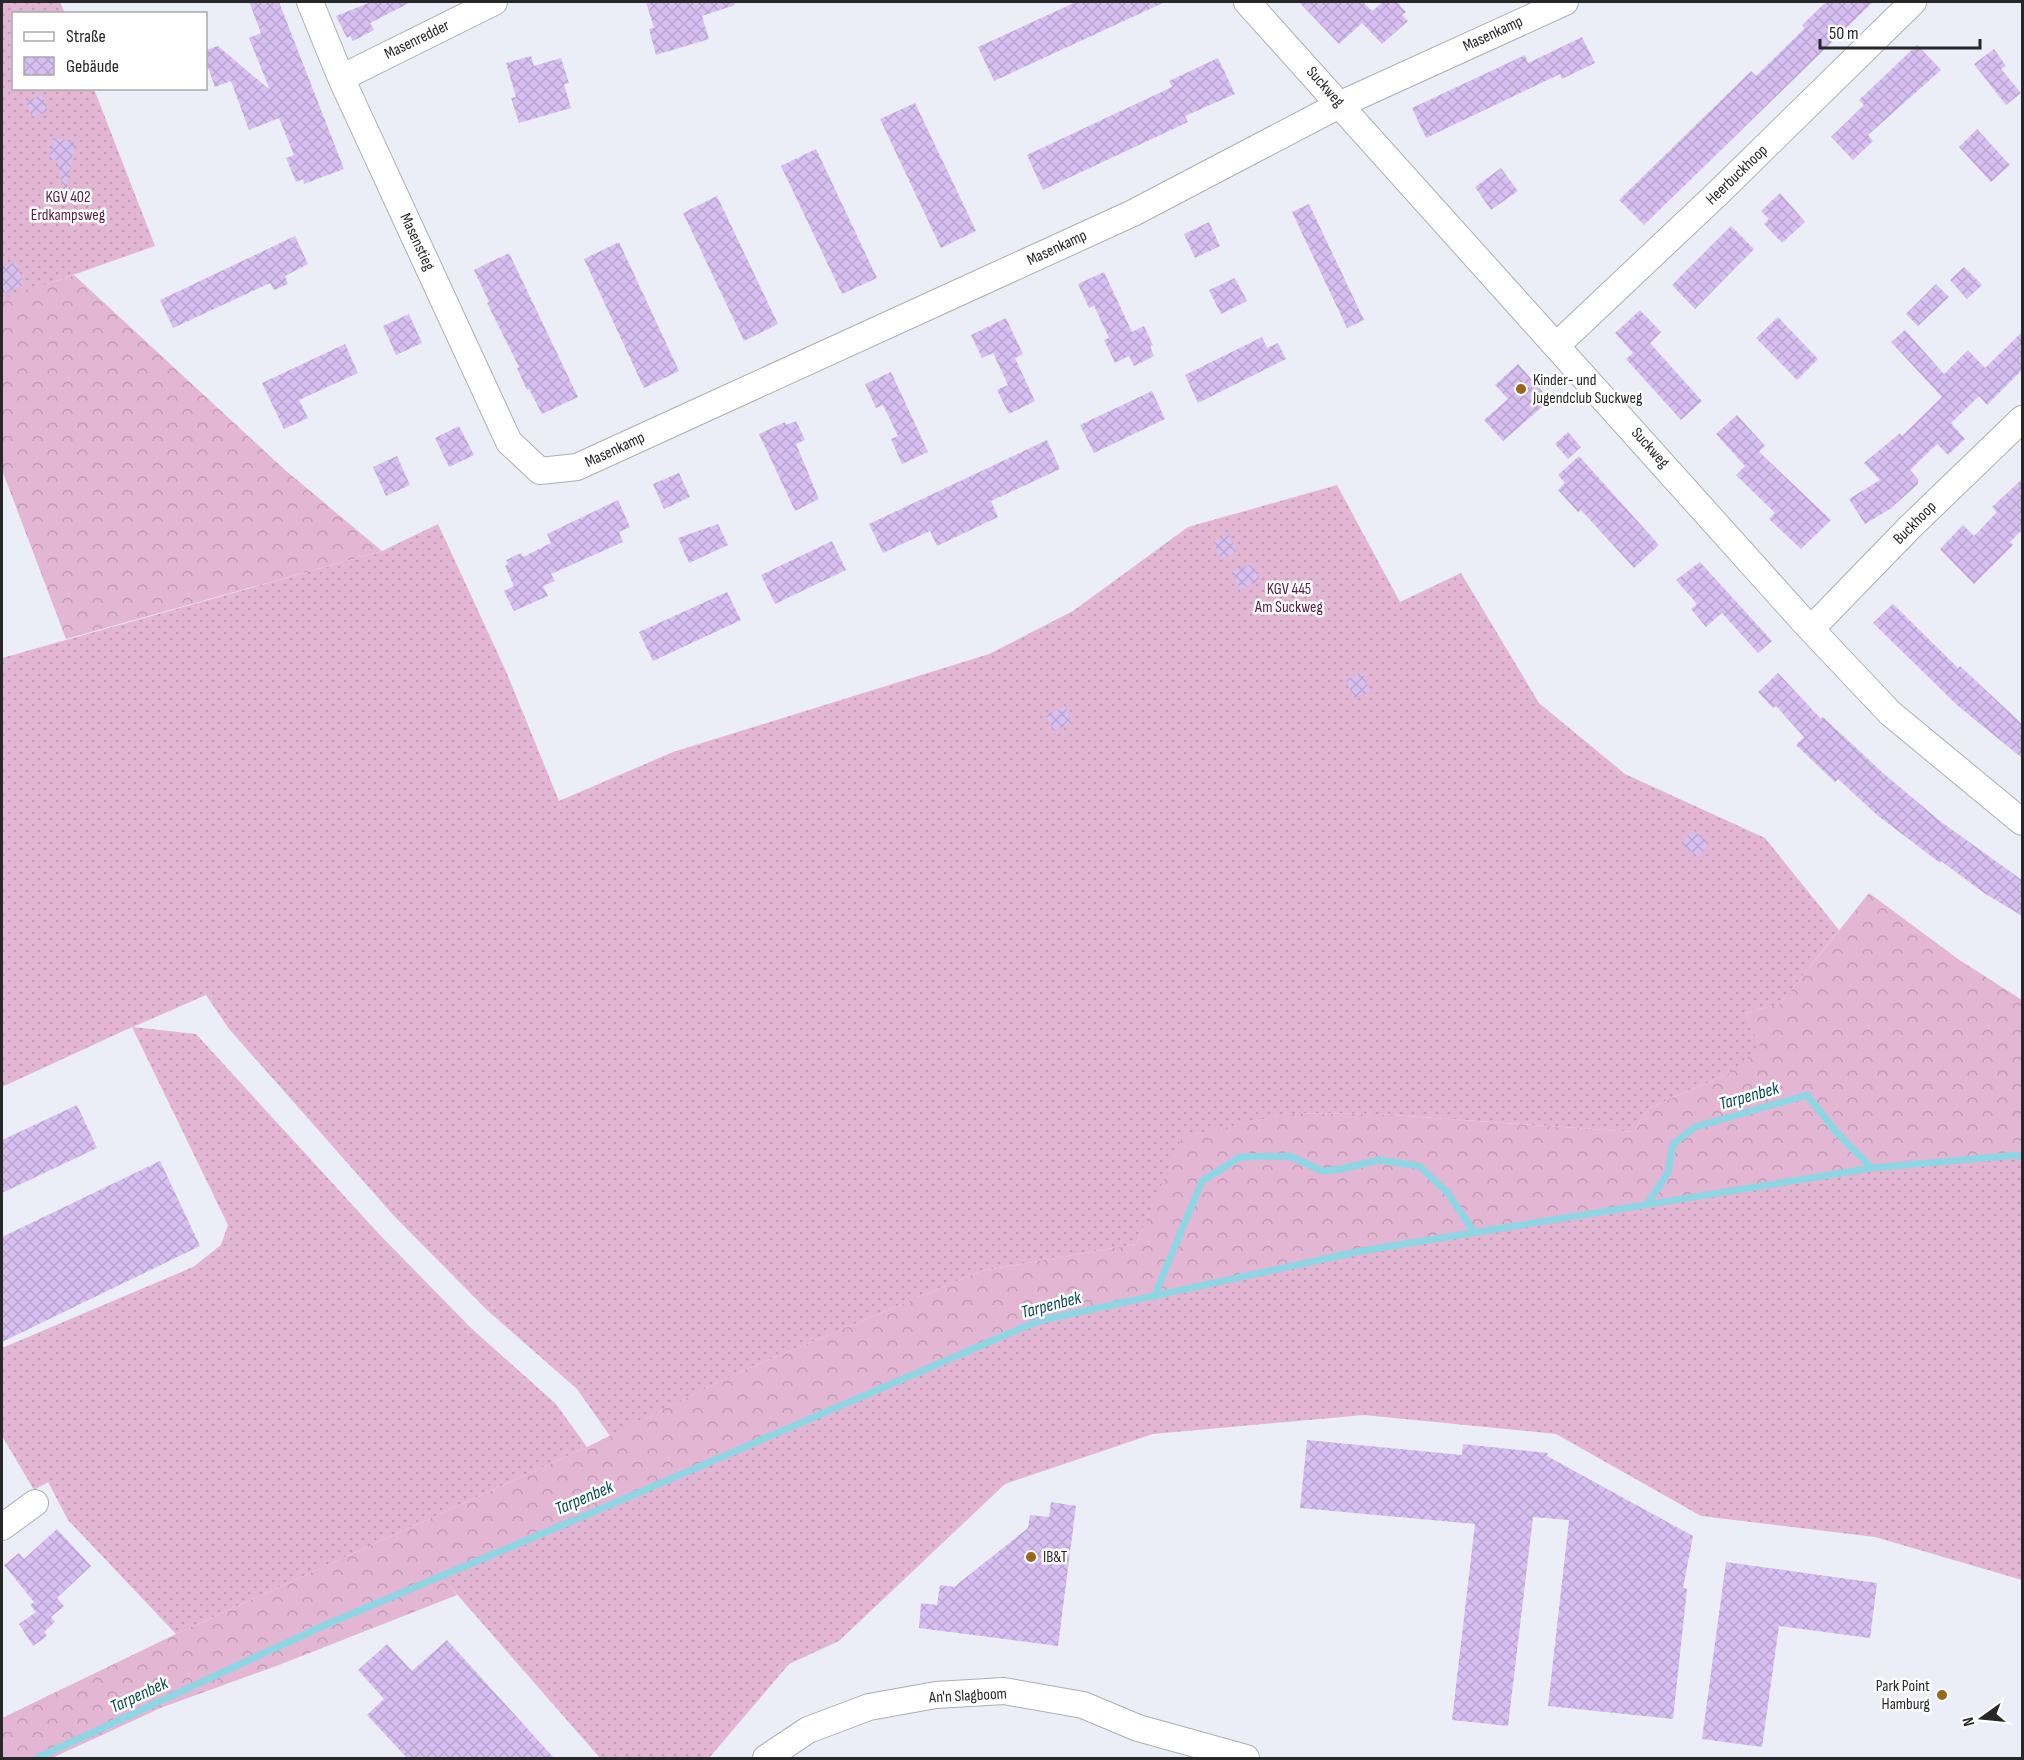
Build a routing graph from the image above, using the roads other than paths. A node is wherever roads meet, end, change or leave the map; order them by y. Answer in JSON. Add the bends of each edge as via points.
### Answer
{"nodes":[{"id":1,"x":310,"y":2,"type":"edge"},
{"id":2,"x":494,"y":2,"type":"edge"},
{"id":3,"x":1247,"y":2,"type":"edge"},
{"id":4,"x":1565,"y":2,"type":"edge"},
{"id":5,"x":1913,"y":2,"type":"edge"},
{"id":6,"x":340,"y":78,"type":"junction"},
{"id":7,"x":1341,"y":104,"type":"junction"},
{"id":8,"x":1557,"y":345,"type":"junction"},
{"id":9,"x":2022,"y":419,"type":"edge"},
{"id":10,"x":540,"y":471,"type":"joint"},
{"id":11,"x":1811,"y":629,"type":"junction"},
{"id":12,"x":2022,"y":822,"type":"edge"},
{"id":13,"x":35,"y":1503,"type":"dead end"},
{"id":14,"x":2,"y":1527,"type":"edge"},
{"id":15,"x":766,"y":1758,"type":"edge"},
{"id":16,"x":1246,"y":1758,"type":"edge"}],
"edges":[{"from":1,"to":6,"type":"street","name":"Masenstieg"},
{"from":2,"to":6,"type":"street","name":"Masenredder"},
{"from":3,"to":7,"type":"street","name":"Suckweg"},
{"from":4,"to":7,"type":"street","name":"Masenkamp"},
{"from":5,"to":8,"type":"street","name":"Heerbuckhoop"},
{"from":6,"to":10,"type":"street","name":"Masenstieg","via":[[509,442]]},
{"from":7,"to":8,"type":"street","name":"Suckweg"},
{"from":7,"to":10,"type":"street","name":"Masenkamp","via":[[1133,213],[577,467]]},
{"from":8,"to":11,"type":"street","name":"Suckweg"},
{"from":9,"to":11,"type":"street","name":"Buckhoop"},
{"from":11,"to":12,"type":"street","name":"Suckweg","via":[[1890,713]]},
{"from":13,"to":14,"type":"street"},
{"from":15,"to":16,"type":"street","name":"An'n Slagboom","via":[[808,1730],[869,1707],[936,1695],[1004,1691],[1083,1704],[1138,1728]]}]}
